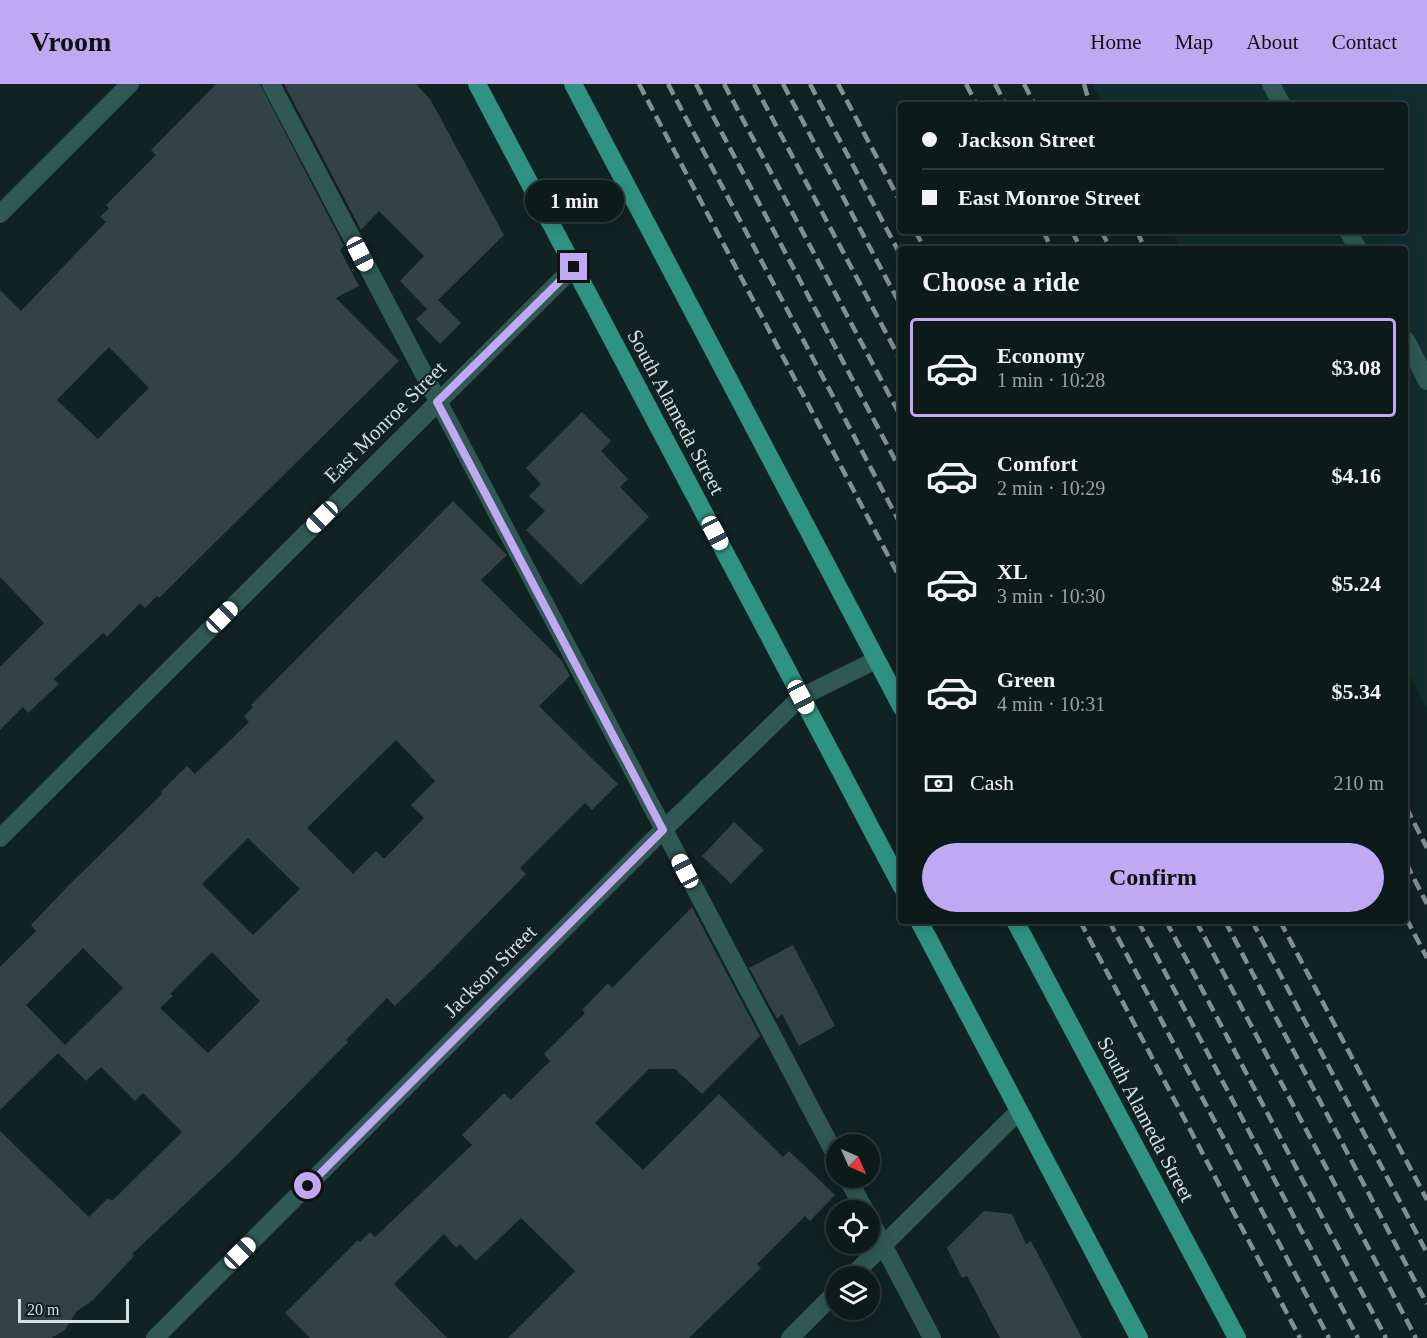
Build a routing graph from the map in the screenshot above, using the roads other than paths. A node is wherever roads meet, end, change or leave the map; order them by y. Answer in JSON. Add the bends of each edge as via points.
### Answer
{"nodes":[{"id":1,"x":130,"y":84,"type":"edge"},
{"id":2,"x":271,"y":84,"type":"edge"},
{"id":3,"x":477,"y":84,"type":"edge"},
{"id":4,"x":573,"y":84,"type":"edge"},
{"id":5,"x":1271,"y":84,"type":"edge"},
{"id":6,"x":1280,"y":102,"type":"edge"},
{"id":7,"x":0,"y":214,"type":"edge"},
{"id":8,"x":574,"y":267,"type":"junction"},
{"id":9,"x":1408,"y":344,"type":"edge"},
{"id":10,"x":1427,"y":381,"type":"edge"},
{"id":11,"x":437,"y":402,"type":"junction"},
{"id":12,"x":876,"y":660,"type":"junction"},
{"id":13,"x":801,"y":697,"type":"junction"},
{"id":14,"x":898,"y":701,"type":"edge"},
{"id":15,"x":663,"y":830,"type":"junction"},
{"id":16,"x":0,"y":838,"type":"edge"},
{"id":17,"x":898,"y":879,"type":"edge"},
{"id":18,"x":921,"y":924,"type":"edge"},
{"id":19,"x":1017,"y":924,"type":"edge"},
{"id":20,"x":1020,"y":1111,"type":"junction"},
{"id":21,"x":826,"y":1137,"type":"edge"},
{"id":22,"x":880,"y":1239,"type":"edge"},
{"id":23,"x":883,"y":1245,"type":"junction"},
{"id":24,"x":862,"y":1266,"type":"edge"},
{"id":25,"x":826,"y":1302,"type":"edge"},
{"id":26,"x":155,"y":1338,"type":"edge"},
{"id":27,"x":790,"y":1338,"type":"edge"},
{"id":28,"x":932,"y":1338,"type":"edge"},
{"id":29,"x":1139,"y":1338,"type":"edge"},
{"id":30,"x":1237,"y":1338,"type":"edge"}],
"edges":[{"from":1,"to":7,"type":"street"},
{"from":2,"to":11,"type":"street"},
{"from":3,"to":8,"type":"main road","name":"South Alameda Street"},
{"from":4,"to":12,"type":"main road"},
{"from":5,"to":6,"type":"street"},
{"from":8,"to":11,"type":"street","name":"East Monroe Street"},
{"from":8,"to":13,"type":"main road","name":"South Alameda Street"},
{"from":9,"to":10,"type":"street"},
{"from":11,"to":15,"type":"street"},
{"from":11,"to":16,"type":"street","name":"East Monroe Street"},
{"from":12,"to":13,"type":"street","name":"Jackson Street"},
{"from":12,"to":14,"type":"main road"},
{"from":13,"to":15,"type":"street","name":"Jackson Street"},
{"from":13,"to":17,"type":"main road","name":"South Alameda Street"},
{"from":15,"to":21,"type":"street"},
{"from":15,"to":26,"type":"street","name":"Jackson Street"},
{"from":18,"to":20,"type":"main road"},
{"from":19,"to":30,"type":"main road","name":"South Alameda Street"},
{"from":20,"to":23,"type":"street"},
{"from":20,"to":29,"type":"main road"},
{"from":22,"to":23,"type":"street"},
{"from":23,"to":24,"type":"street"},
{"from":23,"to":28,"type":"street"},
{"from":25,"to":27,"type":"street"}]}
